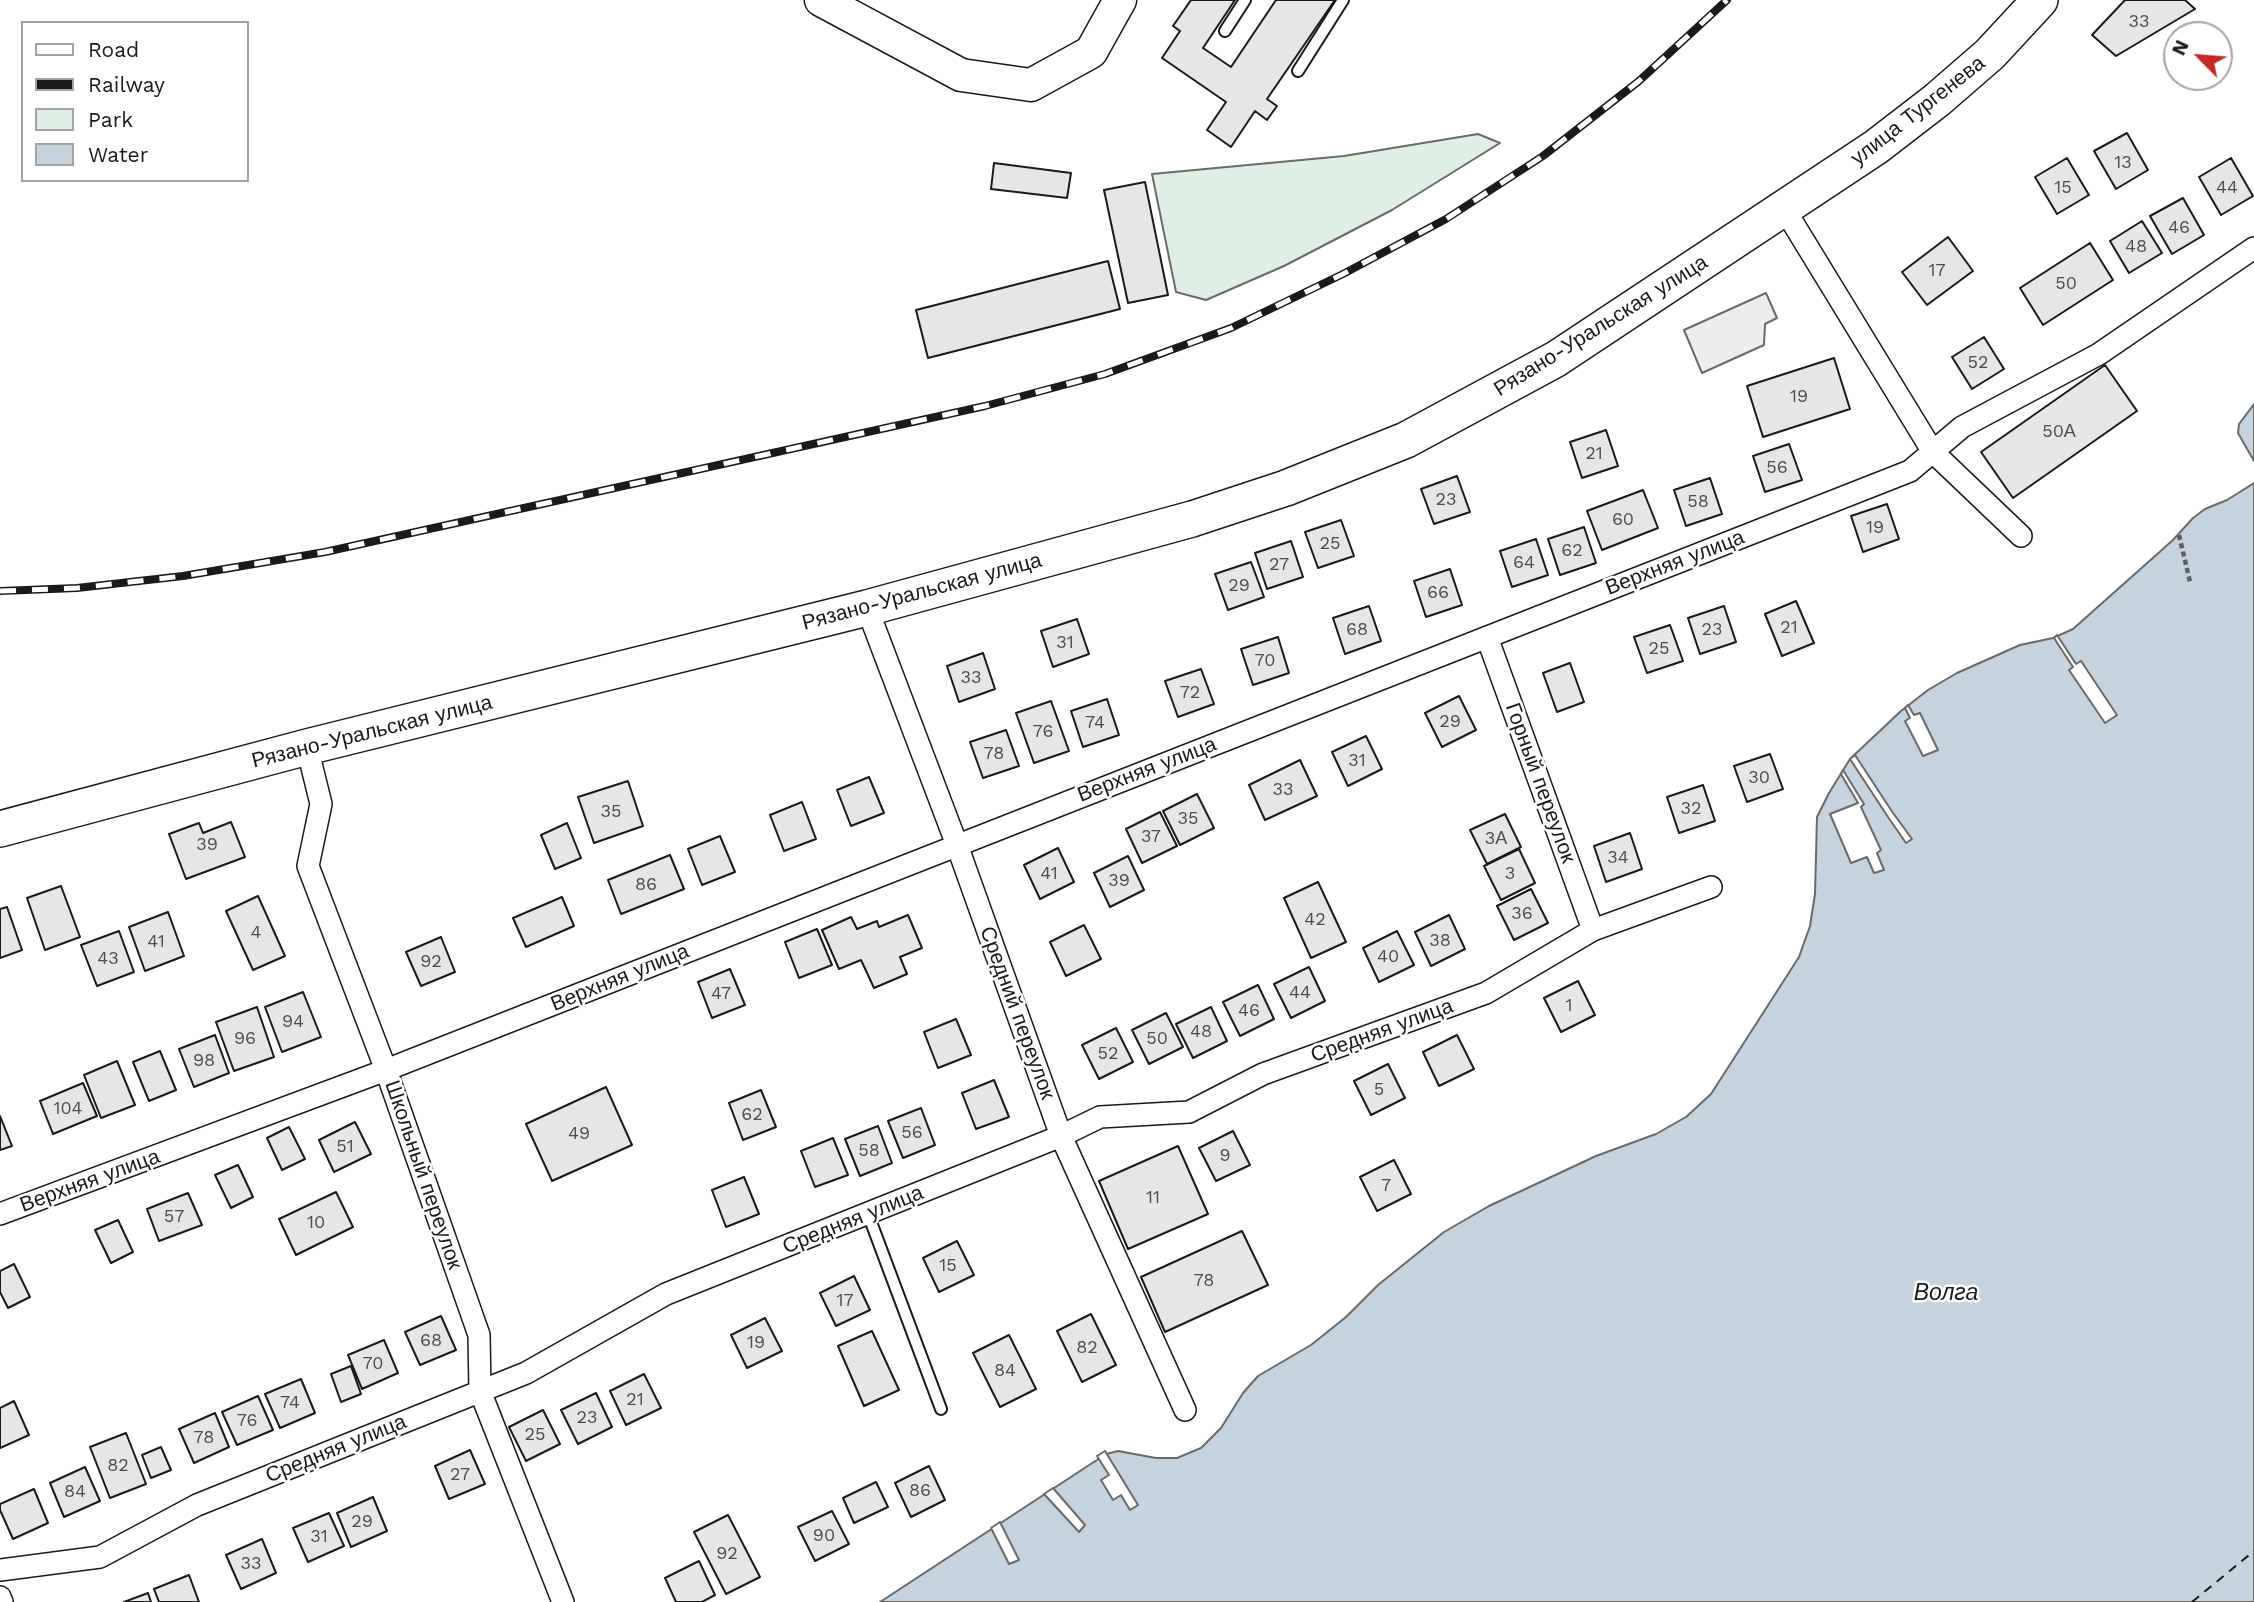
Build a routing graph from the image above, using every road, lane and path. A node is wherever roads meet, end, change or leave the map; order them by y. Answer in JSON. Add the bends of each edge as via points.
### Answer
{"nodes":[{"id":1,"x":821,"y":0,"type":"edge"},
{"id":2,"x":1121,"y":0,"type":"edge"},
{"id":3,"x":1245,"y":0,"type":"edge"},
{"id":4,"x":1343,"y":0,"type":"edge"},
{"id":5,"x":2040,"y":0,"type":"edge"},
{"id":6,"x":1226,"y":31,"type":"dead end"},
{"id":7,"x":1298,"y":71,"type":"dead end"},
{"id":8,"x":1785,"y":210,"type":"junction"},
{"id":9,"x":2254,"y":248,"type":"edge"},
{"id":10,"x":1933,"y":452,"type":"junction"},
{"id":11,"x":2179,"y":535,"type":"dead end"},
{"id":12,"x":2021,"y":536,"type":"dead end"},
{"id":13,"x":2190,"y":582,"type":"dead end"},
{"id":14,"x":867,"y":608,"type":"junction"},
{"id":15,"x":1488,"y":637,"type":"junction"},
{"id":16,"x":307,"y":747,"type":"junction"},
{"id":17,"x":0,"y":829,"type":"edge"},
{"id":18,"x":957,"y":845,"type":"junction"},
{"id":19,"x":1711,"y":887,"type":"dead end"},
{"id":20,"x":1593,"y":930,"type":"junction"},
{"id":21,"x":386,"y":1070,"type":"junction"},
{"id":22,"x":1061,"y":1136,"type":"junction"},
{"id":23,"x":0,"y":1214,"type":"edge"},
{"id":24,"x":868,"y":1214,"type":"junction"},
{"id":25,"x":480,"y":1391,"type":"junction"},
{"id":26,"x":941,"y":1409,"type":"dead end"},
{"id":27,"x":1185,"y":1410,"type":"dead end"},
{"id":28,"x":0,"y":1570,"type":"edge"},
{"id":29,"x":563,"y":1602,"type":"edge"}],
"edges":[{"from":1,"to":2,"type":"street","via":[[961,75],[1031,85],[1091,52]]},
{"from":3,"to":6,"type":"lane"},
{"from":4,"to":7,"type":"lane"},
{"from":5,"to":8,"type":"main road","name":"улица Тургенева","via":[[1990,54],[1937,100]]},
{"from":8,"to":10,"type":"street"},
{"from":8,"to":14,"type":"main road","name":"Рязано-Уральская улица","via":[[1556,359],[1406,440],[1192,519]]},
{"from":9,"to":10,"type":"street","name":"Верхняя улица","via":[[2099,354],[1962,427]]},
{"from":10,"to":12,"type":"street"},
{"from":10,"to":15,"type":"street","name":"Верхняя улица","via":[[1910,471]]},
{"from":11,"to":13,"type":"path"},
{"from":14,"to":16,"type":"main road","name":"Рязано-Уральская улица"},
{"from":14,"to":18,"type":"street","name":"Средний переулок"},
{"from":15,"to":18,"type":"street","name":"Верхняя улица"},
{"from":15,"to":20,"type":"street","name":"Горный переулок"},
{"from":16,"to":17,"type":"main road","name":"Рязано-Уральская улица"},
{"from":16,"to":21,"type":"street","name":"Школьный переулок","via":[[321,804],[309,866]]},
{"from":18,"to":21,"type":"street","name":"Верхняя улица"},
{"from":18,"to":22,"type":"street","name":"Средний переулок"},
{"from":19,"to":20,"type":"street","name":"Средняя улица"},
{"from":20,"to":22,"type":"street","name":"Средняя улица","via":[[1486,993],[1263,1074],[1189,1112],[1100,1117]]},
{"from":21,"to":23,"type":"street","name":"Верхняя улица"},
{"from":21,"to":25,"type":"street","name":"Школьный переулок","via":[[479,1335]]},
{"from":22,"to":24,"type":"street","name":"Средняя улица"},
{"from":22,"to":27,"type":"street","name":"Средний переулок"},
{"from":24,"to":25,"type":"street","name":"Средняя улица","via":[[666,1294],[526,1373]]},
{"from":24,"to":26,"type":"lane"},
{"from":25,"to":28,"type":"street","name":"Средняя улица","via":[[197,1506],[100,1557]]},
{"from":25,"to":29,"type":"street","name":"Школьный переулок"}]}
